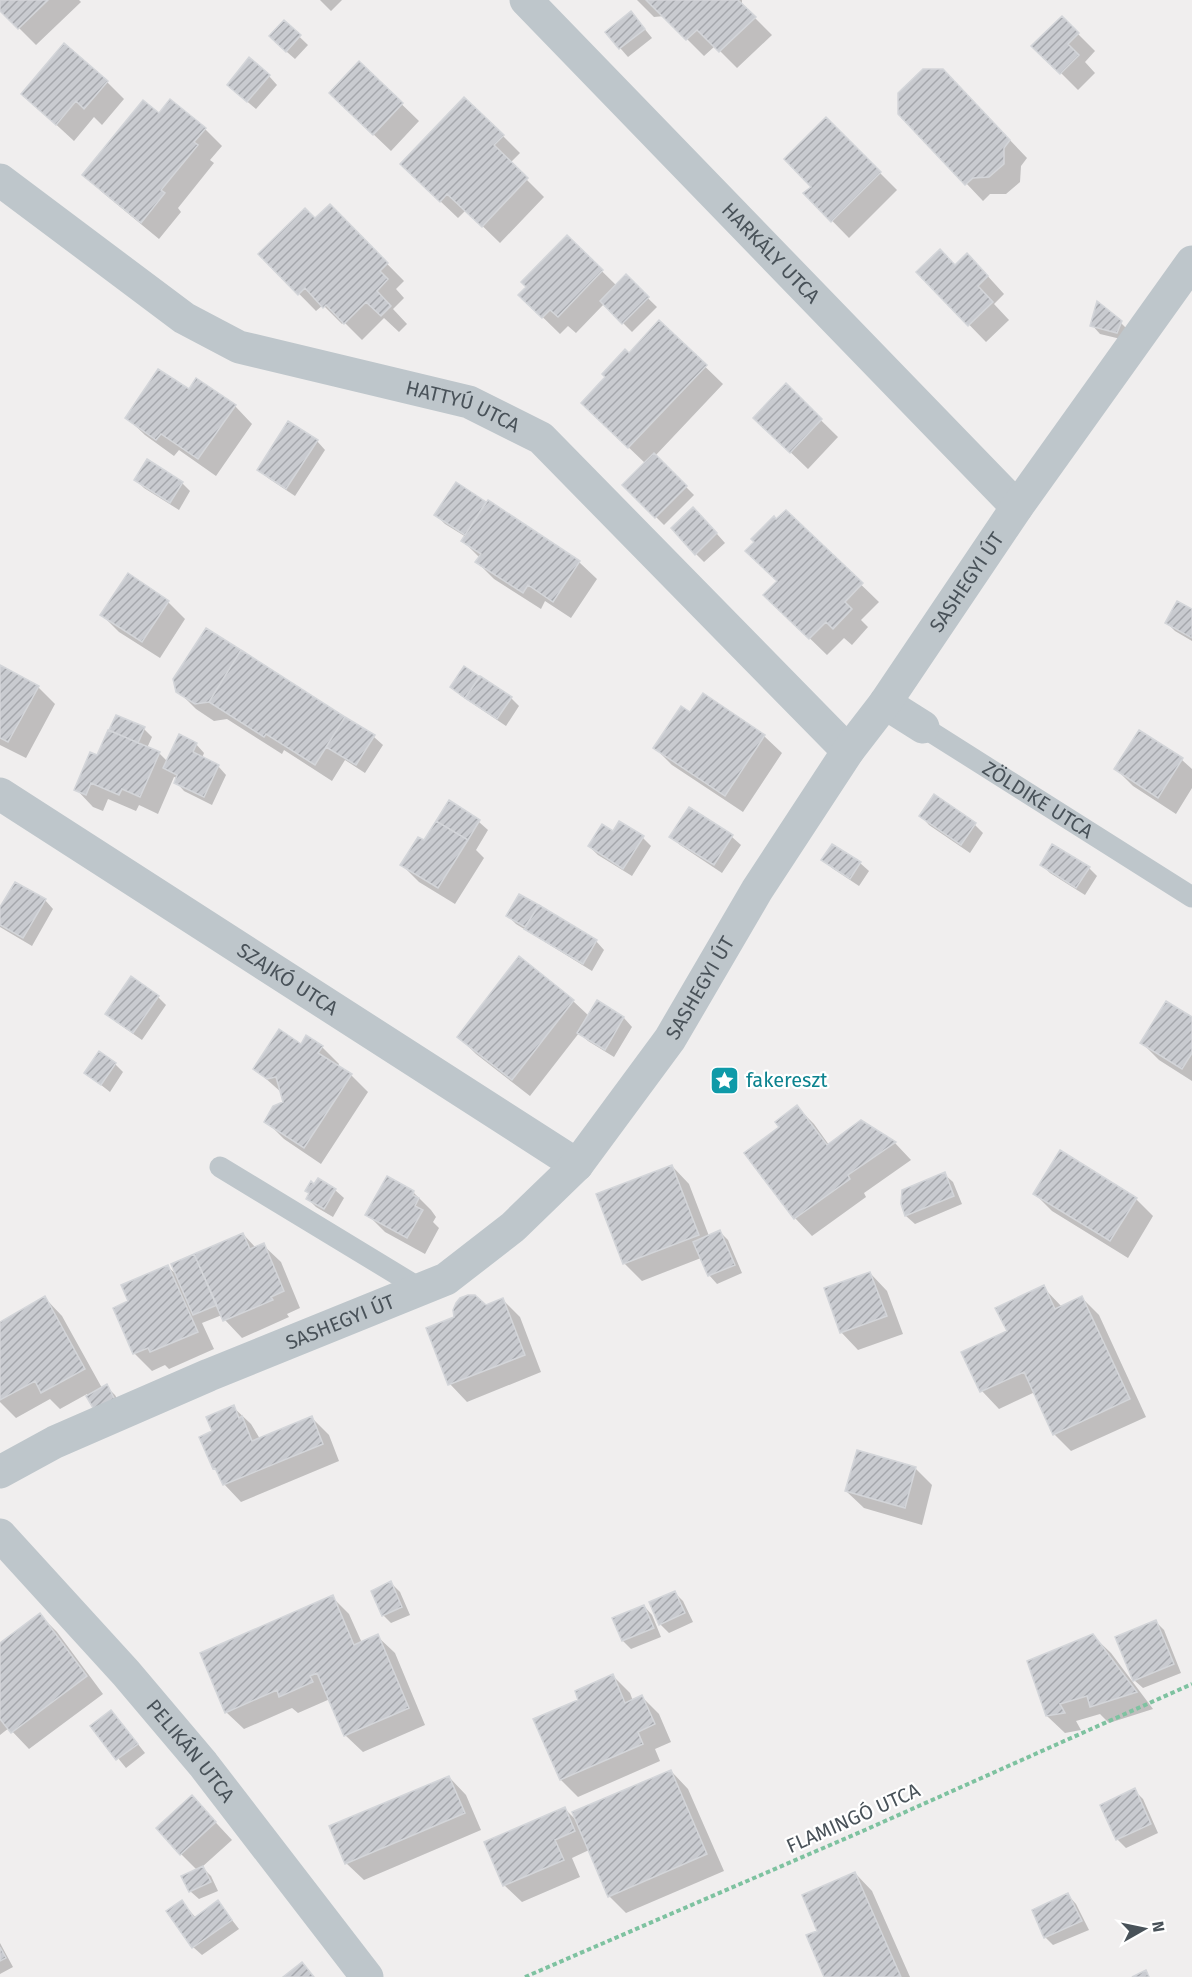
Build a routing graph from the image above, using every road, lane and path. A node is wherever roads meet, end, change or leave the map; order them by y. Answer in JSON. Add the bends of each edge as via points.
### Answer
{"nodes":[{"id":1,"x":526,"y":0,"type":"edge"},
{"id":2,"x":0,"y":180,"type":"edge"},
{"id":3,"x":1192,"y":262,"type":"edge"},
{"id":4,"x":1017,"y":507,"type":"junction"},
{"id":5,"x":885,"y":703,"type":"junction"},
{"id":6,"x":923,"y":728,"type":"joint"},
{"id":7,"x":848,"y":751,"type":"junction"},
{"id":8,"x":0,"y":794,"type":"edge"},
{"id":9,"x":1192,"y":897,"type":"edge"},
{"id":10,"x":577,"y":1165,"type":"junction"},
{"id":11,"x":220,"y":1167,"type":"dead end"},
{"id":12,"x":422,"y":1289,"type":"junction"},
{"id":13,"x":0,"y":1472,"type":"edge"},
{"id":14,"x":0,"y":1535,"type":"edge"},
{"id":15,"x":1192,"y":1684,"type":"edge"},
{"id":16,"x":367,"y":1977,"type":"edge"},
{"id":17,"x":525,"y":1977,"type":"edge"}],
"edges":[{"from":1,"to":4,"type":"street","name":"HARKÁLY UTCA"},
{"from":2,"to":7,"type":"street","name":"HATTYÚ UTCA","via":[[184,318],[239,347],[469,402],[541,438]]},
{"from":3,"to":4,"type":"street","name":"SASHEGYI ÚT"},
{"from":4,"to":5,"type":"street","name":"SASHEGYI ÚT"},
{"from":5,"to":6,"type":"street","name":"ZÖLDIKE UTCA"},
{"from":5,"to":7,"type":"street","name":"SASHEGYI ÚT"},
{"from":6,"to":9,"type":"lane","name":"ZÖLDIKE UTCA"},
{"from":7,"to":10,"type":"street","name":"SASHEGYI ÚT","via":[[757,890],[670,1039]]},
{"from":8,"to":10,"type":"street","name":"SZAJKÓ UTCA"},
{"from":10,"to":12,"type":"street","name":"SASHEGYI ÚT","via":[[513,1227],[446,1279]]},
{"from":11,"to":12,"type":"lane"},
{"from":12,"to":13,"type":"street","name":"SASHEGYI ÚT","via":[[55,1442]]},
{"from":14,"to":16,"type":"street","name":"PELIKÁN UTCA","via":[[203,1764]]},
{"from":15,"to":17,"type":"path","name":"FLAMINGÓ UTCA"}]}
